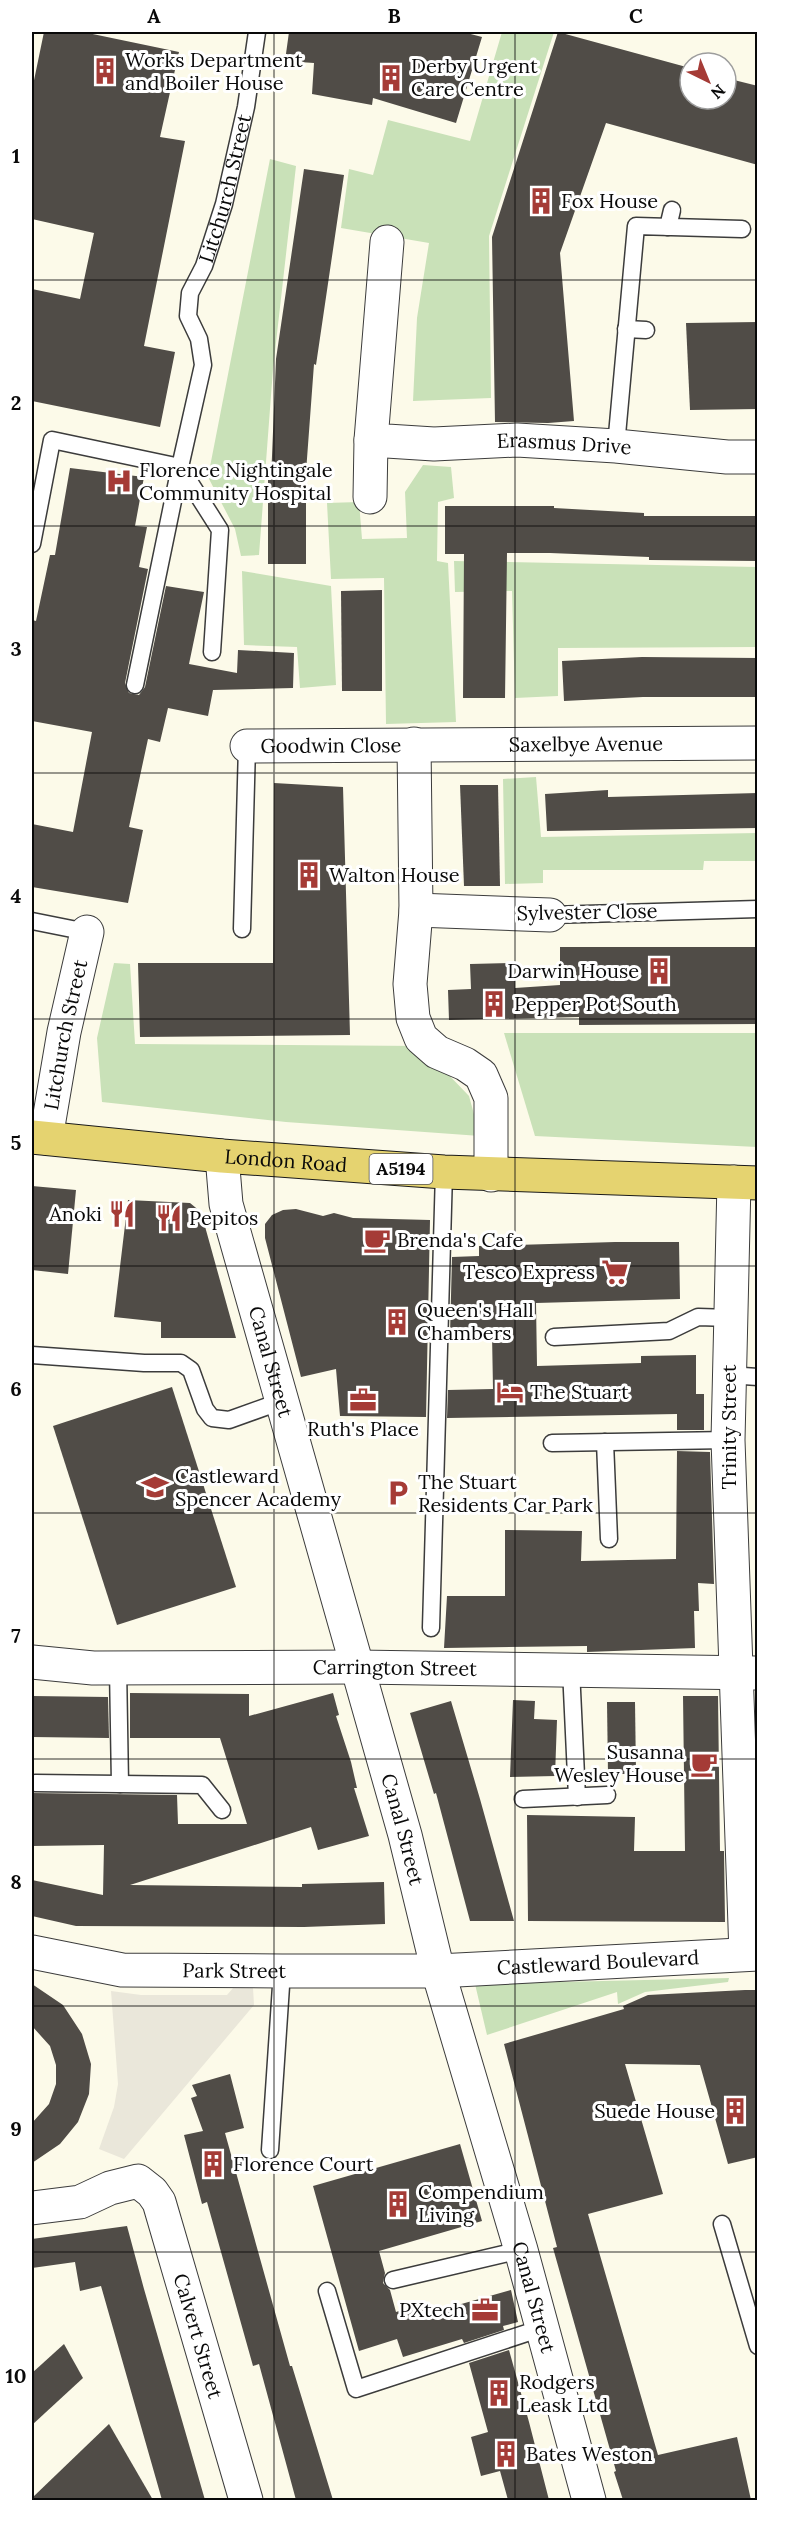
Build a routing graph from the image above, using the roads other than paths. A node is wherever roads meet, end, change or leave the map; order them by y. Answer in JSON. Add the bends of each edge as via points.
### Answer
{"nodes":[{"id":1,"x":257,"y":32,"type":"edge"},
{"id":2,"x":672,"y":210,"type":"dead end"},
{"id":3,"x":668,"y":227,"type":"junction"},
{"id":4,"x":742,"y":229,"type":"dead end"},
{"id":5,"x":387,"y":242,"type":"dead end"},
{"id":6,"x":626,"y":330,"type":"junction"},
{"id":7,"x":646,"y":330,"type":"dead end"},
{"id":8,"x":371,"y":440,"type":"junction"},
{"id":9,"x":616,"y":446,"type":"junction"},
{"id":10,"x":758,"y":457,"type":"edge"},
{"id":11,"x":180,"y":467,"type":"junction"},
{"id":12,"x":370,"y":497,"type":"dead end"},
{"id":13,"x":32,"y":544,"type":"edge"},
{"id":14,"x":212,"y":652,"type":"dead end"},
{"id":15,"x":135,"y":686,"type":"dead end"},
{"id":16,"x":758,"y":743,"type":"edge"},
{"id":17,"x":414,"y":744,"type":"junction"},
{"id":18,"x":247,"y":746,"type":"joint"},
{"id":19,"x":758,"y":909,"type":"edge"},
{"id":20,"x":416,"y":910,"type":"junction"},
{"id":21,"x":550,"y":915,"type":"joint"},
{"id":22,"x":32,"y":921,"type":"edge"},
{"id":23,"x":242,"y":929,"type":"dead end"},
{"id":24,"x":87,"y":932,"type":"joint"},
{"id":25,"x":39,"y":1137,"type":"edge"},
{"id":26,"x":222,"y":1156,"type":"junction"},
{"id":27,"x":444,"y":1172,"type":"junction"},
{"id":28,"x":491,"y":1175,"type":"junction"},
{"id":29,"x":746,"y":1183,"type":"edge"},
{"id":30,"x":730,"y":1318,"type":"junction"},
{"id":31,"x":554,"y":1337,"type":"dead end"},
{"id":32,"x":32,"y":1355,"type":"edge"},
{"id":33,"x":743,"y":1376,"type":"edge"},
{"id":34,"x":282,"y":1401,"type":"junction"},
{"id":35,"x":728,"y":1440,"type":"junction"},
{"id":36,"x":606,"y":1442,"type":"junction"},
{"id":37,"x":552,"y":1443,"type":"dead end"},
{"id":38,"x":609,"y":1539,"type":"dead end"},
{"id":39,"x":431,"y":1628,"type":"dead end"},
{"id":40,"x":32,"y":1662,"type":"edge"},
{"id":41,"x":118,"y":1667,"type":"junction"},
{"id":42,"x":357,"y":1667,"type":"junction"},
{"id":43,"x":571,"y":1669,"type":"junction"},
{"id":44,"x":750,"y":1679,"type":"edge"},
{"id":45,"x":35,"y":1783,"type":"dead end"},
{"id":46,"x":120,"y":1784,"type":"junction"},
{"id":47,"x":607,"y":1795,"type":"dead end"},
{"id":48,"x":577,"y":1797,"type":"junction"},
{"id":49,"x":523,"y":1799,"type":"dead end"},
{"id":50,"x":222,"y":1810,"type":"dead end"},
{"id":51,"x":32,"y":1952,"type":"edge"},
{"id":52,"x":752,"y":1954,"type":"edge"},
{"id":53,"x":282,"y":1971,"type":"junction"},
{"id":54,"x":438,"y":1971,"type":"junction"},
{"id":55,"x":270,"y":2150,"type":"dead end"},
{"id":56,"x":32,"y":2208,"type":"edge"},
{"id":57,"x":722,"y":2224,"type":"dead end"},
{"id":58,"x":521,"y":2250,"type":"junction"},
{"id":59,"x":393,"y":2280,"type":"dead end"},
{"id":60,"x":327,"y":2291,"type":"dead end"},
{"id":61,"x":542,"y":2328,"type":"junction"},
{"id":62,"x":758,"y":2346,"type":"edge"},
{"id":63,"x":246,"y":2500,"type":"edge"},
{"id":64,"x":589,"y":2500,"type":"edge"}],
"edges":[{"from":1,"to":11,"type":"lane","name":"Litchurch Street","via":[[246,107],[224,204],[204,266],[190,293],[188,316],[199,339],[203,366]]},
{"from":2,"to":3,"type":"lane"},
{"from":3,"to":4,"type":"lane","via":[[702,234]]},
{"from":3,"to":6,"type":"lane","via":[[636,226],[627,256]]},
{"from":5,"to":8,"type":"street"},
{"from":6,"to":7,"type":"lane"},
{"from":6,"to":9,"type":"lane"},
{"from":8,"to":9,"type":"street","name":"Erasmus Drive","via":[[434,444],[517,440]]},
{"from":8,"to":12,"type":"street"},
{"from":9,"to":10,"type":"street","name":"Erasmus Drive"},
{"from":11,"to":13,"type":"lane","via":[[52,440]]},
{"from":11,"to":14,"type":"lane","via":[[220,530]]},
{"from":11,"to":15,"type":"lane","name":"Litchurch Street"},
{"from":16,"to":17,"type":"street","name":"Saxelbye Avenue"},
{"from":17,"to":18,"type":"street","name":"Goodwin Close"},
{"from":17,"to":20,"type":"street"},
{"from":18,"to":23,"type":"lane"},
{"from":19,"to":21,"type":"lane","name":"Sylvester Close"},
{"from":20,"to":21,"type":"street","name":"Sylvester Close"},
{"from":20,"to":28,"type":"street","via":[[410,984],[413,1018],[421,1038],[437,1052],[481,1075],[491,1098]]},
{"from":22,"to":24,"type":"lane"},
{"from":24,"to":25,"type":"street","name":"Litchurch Street"},
{"from":25,"to":26,"type":"main road","name":"London Road","number":"A5194"},
{"from":26,"to":27,"type":"main road","name":"London Road","number":"A5194"},
{"from":26,"to":34,"type":"street","name":"Canal Street","via":[[226,1204]]},
{"from":27,"to":28,"type":"main road","name":"London Road","number":"A5194"},
{"from":27,"to":39,"type":"lane"},
{"from":28,"to":29,"type":"main road","name":"London Road","number":"A5194"},
{"from":29,"to":30,"type":"street","name":"Trinity Street"},
{"from":30,"to":31,"type":"lane","via":[[698,1317],[669,1331]]},
{"from":30,"to":33,"type":"street","name":"Trinity Street"},
{"from":32,"to":34,"type":"lane","via":[[181,1363],[191,1370],[212,1418],[229,1420]]},
{"from":33,"to":35,"type":"street","name":"Trinity Street"},
{"from":34,"to":42,"type":"street","name":"Canal Street"},
{"from":35,"to":36,"type":"lane"},
{"from":35,"to":44,"type":"street","name":"Trinity Street"},
{"from":36,"to":37,"type":"lane"},
{"from":36,"to":38,"type":"lane"},
{"from":40,"to":41,"type":"street","name":"Carrington Street"},
{"from":41,"to":42,"type":"street","name":"Carrington Street"},
{"from":41,"to":46,"type":"lane"},
{"from":42,"to":43,"type":"street","name":"Carrington Street"},
{"from":42,"to":54,"type":"street","name":"Canal Street","via":[[405,1835]]},
{"from":43,"to":44,"type":"street","name":"Carrington Street"},
{"from":43,"to":48,"type":"lane"},
{"from":44,"to":52,"type":"street","name":"Trinity Street"},
{"from":45,"to":46,"type":"lane"},
{"from":46,"to":50,"type":"lane","via":[[202,1785]]},
{"from":47,"to":48,"type":"lane"},
{"from":48,"to":49,"type":"lane"},
{"from":51,"to":53,"type":"street","name":"Park Street","via":[[122,1970]]},
{"from":52,"to":54,"type":"street","name":"Castleward Boulevard"},
{"from":53,"to":54,"type":"street","name":"Park Street"},
{"from":53,"to":55,"type":"lane"},
{"from":54,"to":58,"type":"street","name":"Canal Street"},
{"from":56,"to":63,"type":"street","name":"Calvert Street","via":[[81,2202],[117,2185],[138,2181],[152,2192],[163,2212]]},
{"from":57,"to":62,"type":"lane"},
{"from":58,"to":59,"type":"lane"},
{"from":58,"to":61,"type":"street","name":"Canal Street"},
{"from":60,"to":61,"type":"lane","via":[[356,2389]]},
{"from":61,"to":64,"type":"street","name":"Canal Street"}]}
